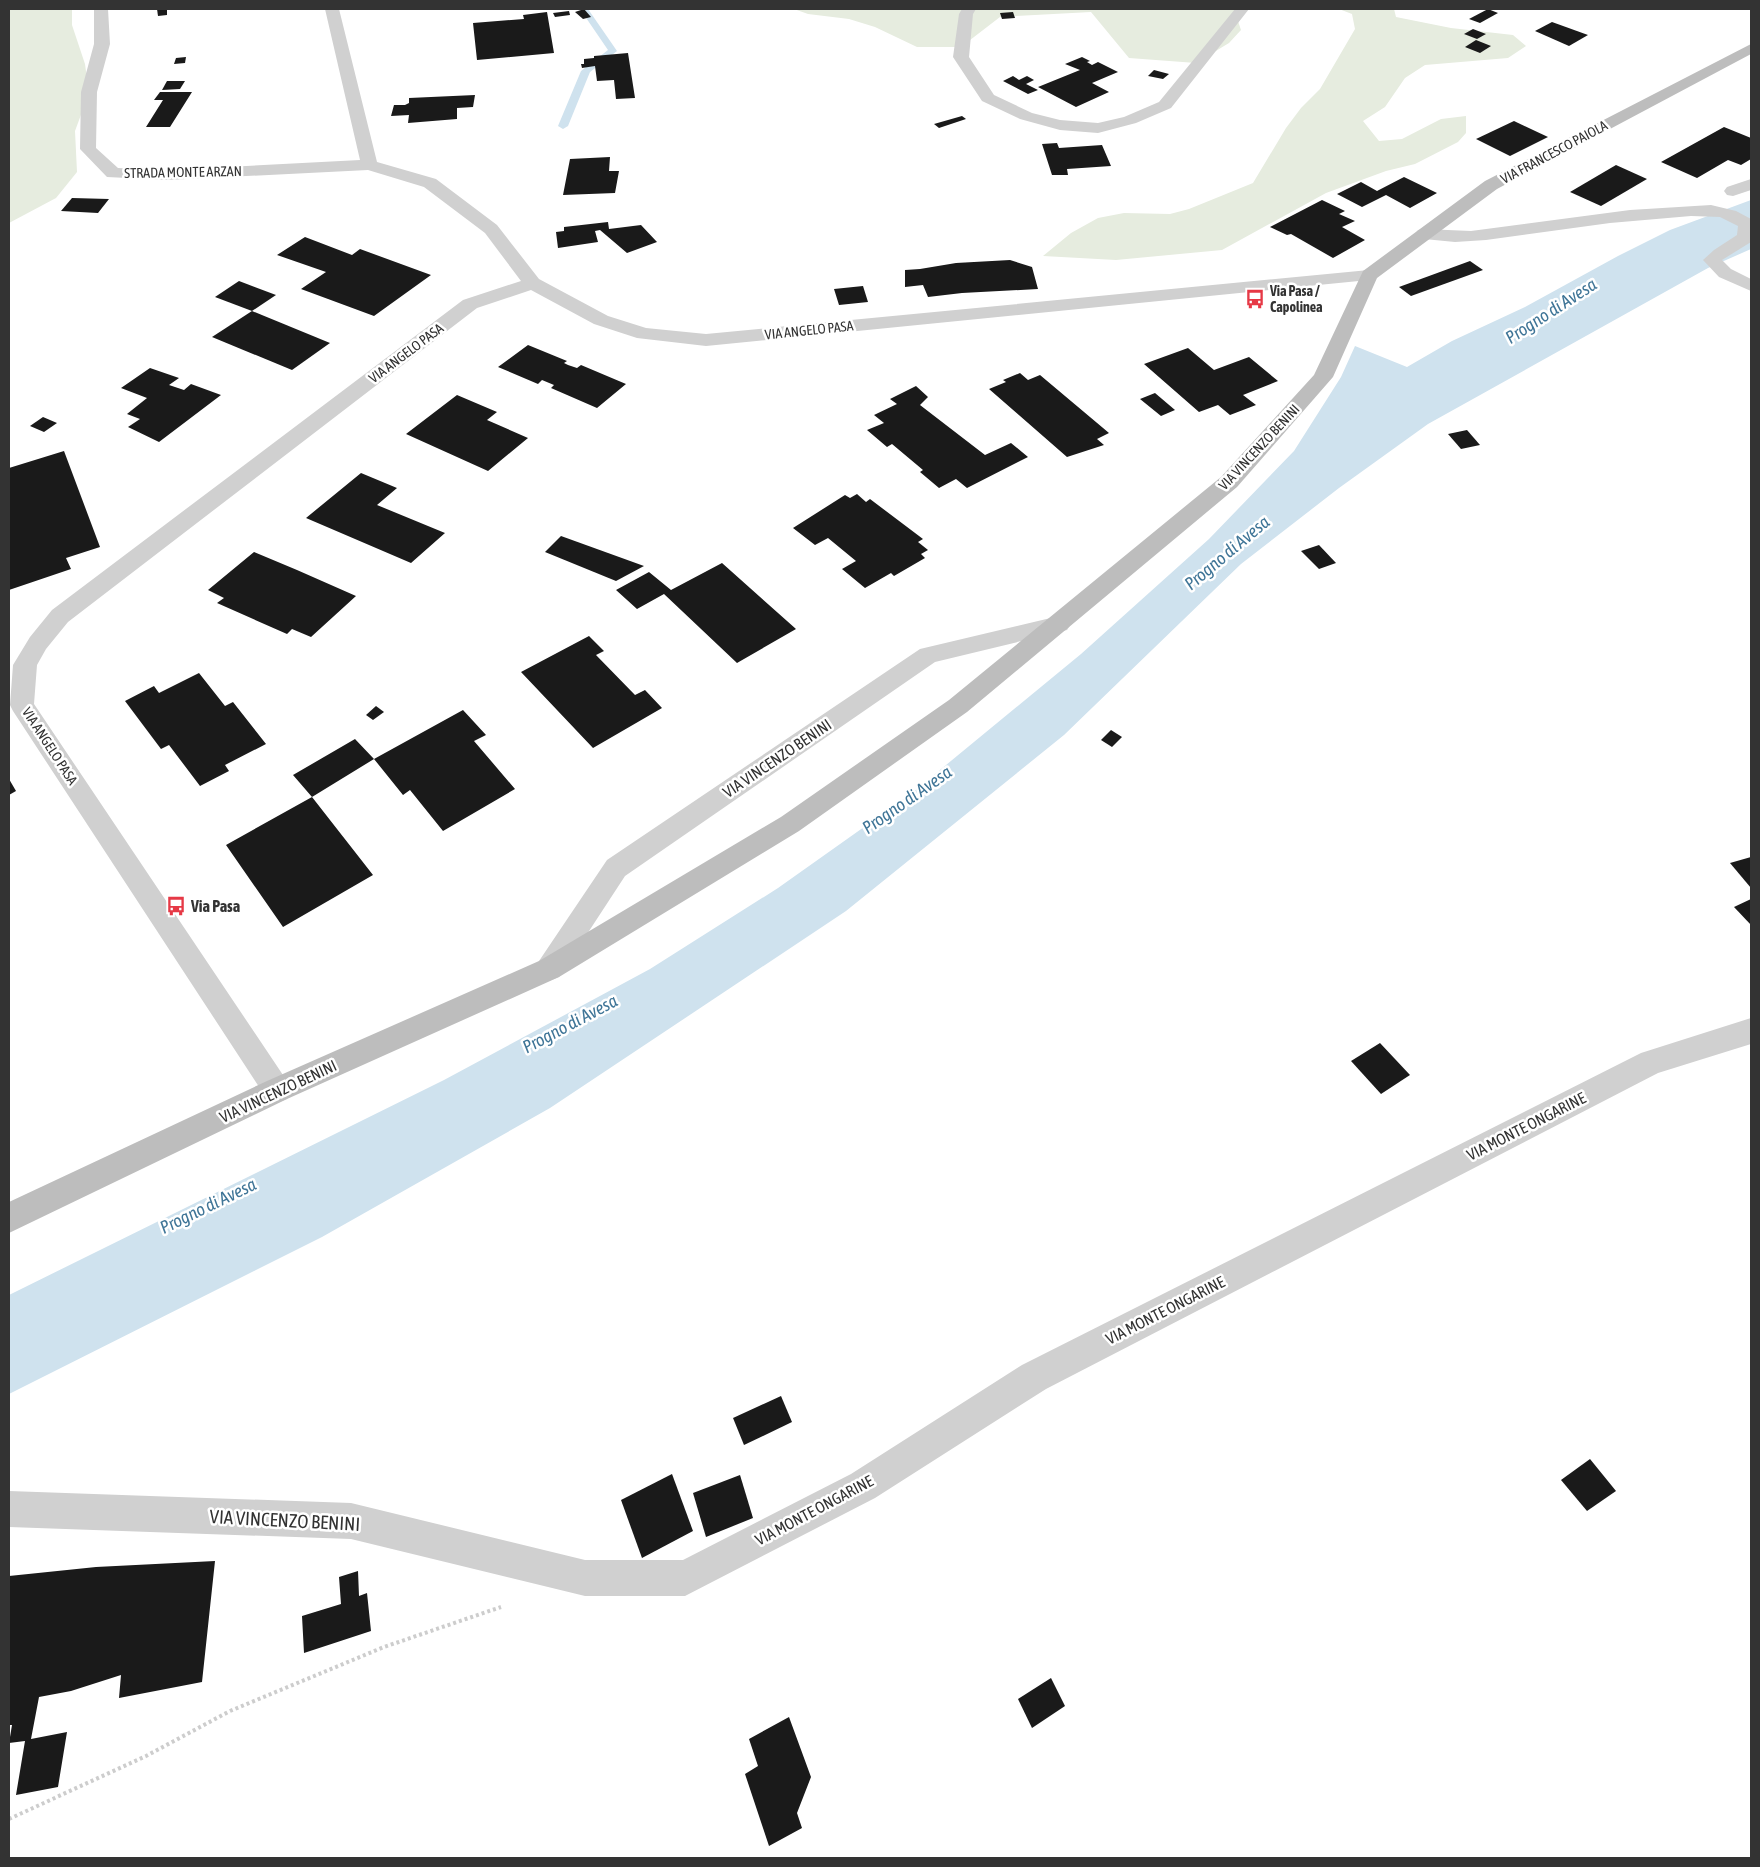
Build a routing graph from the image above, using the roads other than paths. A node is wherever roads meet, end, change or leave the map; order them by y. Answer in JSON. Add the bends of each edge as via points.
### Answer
{"nodes":[{"id":1,"x":101,"y":9,"type":"edge"},
{"id":2,"x":332,"y":9,"type":"edge"},
{"id":3,"x":969,"y":9,"type":"edge"},
{"id":4,"x":1242,"y":9,"type":"edge"},
{"id":5,"x":1751,"y":48,"type":"edge"},
{"id":6,"x":368,"y":165,"type":"junction"},
{"id":7,"x":1751,"y":184,"type":"edge"},
{"id":8,"x":1733,"y":191,"type":"dead end"},
{"id":9,"x":1424,"y":234,"type":"junction"},
{"id":10,"x":1369,"y":275,"type":"junction"},
{"id":11,"x":532,"y":283,"type":"junction"},
{"id":12,"x":1751,"y":286,"type":"edge"},
{"id":13,"x":1059,"y":624,"type":"junction"},
{"id":14,"x":550,"y":970,"type":"junction"},
{"id":15,"x":1751,"y":1031,"type":"edge"},
{"id":16,"x":277,"y":1090,"type":"junction"},
{"id":17,"x":9,"y":1218,"type":"edge"},
{"id":18,"x":9,"y":1509,"type":"edge"},
{"id":19,"x":585,"y":1578,"type":"joint"}],
"edges":[{"from":1,"to":6,"type":"street","name":"STRADA MONTE ARZAN","via":[[102,44],[89,92],[88,149],[113,173],[167,175]]},
{"from":2,"to":6,"type":"street"},
{"from":3,"to":4,"type":"street","via":[[962,57],[988,98],[1026,116],[1060,125],[1098,128],[1130,120],[1165,105]]},
{"from":5,"to":9,"type":"street","name":"VIA FRANCESCO PAIOLA","via":[[1491,185]]},
{"from":6,"to":11,"type":"street","name":"STRADA MONTE ARZAN","via":[[430,183],[491,229]]},
{"from":7,"to":8,"type":"street"},
{"from":9,"to":10,"type":"street","name":"VIA FRANCESCO PAIOLA"},
{"from":9,"to":12,"type":"street","via":[[1444,238],[1598,219],[1711,210],[1729,213],[1747,224],[1746,237],[1712,260],[1725,273]]},
{"from":10,"to":11,"type":"street","name":"VIA ANGELO PASA","via":[[706,340],[644,334],[627,329],[602,320]]},
{"from":10,"to":13,"type":"street","name":"VIA VINCENZO BENINI","via":[[1323,377],[1229,482]]},
{"from":11,"to":16,"type":"street","name":"VIA ANGELO PASA","via":[[470,304],[60,616],[25,665],[22,705]]},
{"from":13,"to":14,"type":"street","name":"VIA VINCENZO BENINI","via":[[958,706],[790,824]]},
{"from":13,"to":14,"type":"street","name":"VIA VINCENZO BENINI","via":[[928,655],[616,868]]},
{"from":14,"to":16,"type":"street","name":"VIA VINCENZO BENINI"},
{"from":15,"to":19,"type":"street","name":"VIA MONTE ONGARINE","via":[[1650,1062],[1043,1373],[863,1486],[686,1578]]},
{"from":16,"to":17,"type":"street","name":"VIA VINCENZO BENINI"},
{"from":18,"to":19,"type":"street","name":"VIA VINCENZO BENINI","via":[[351,1521]]}]}
